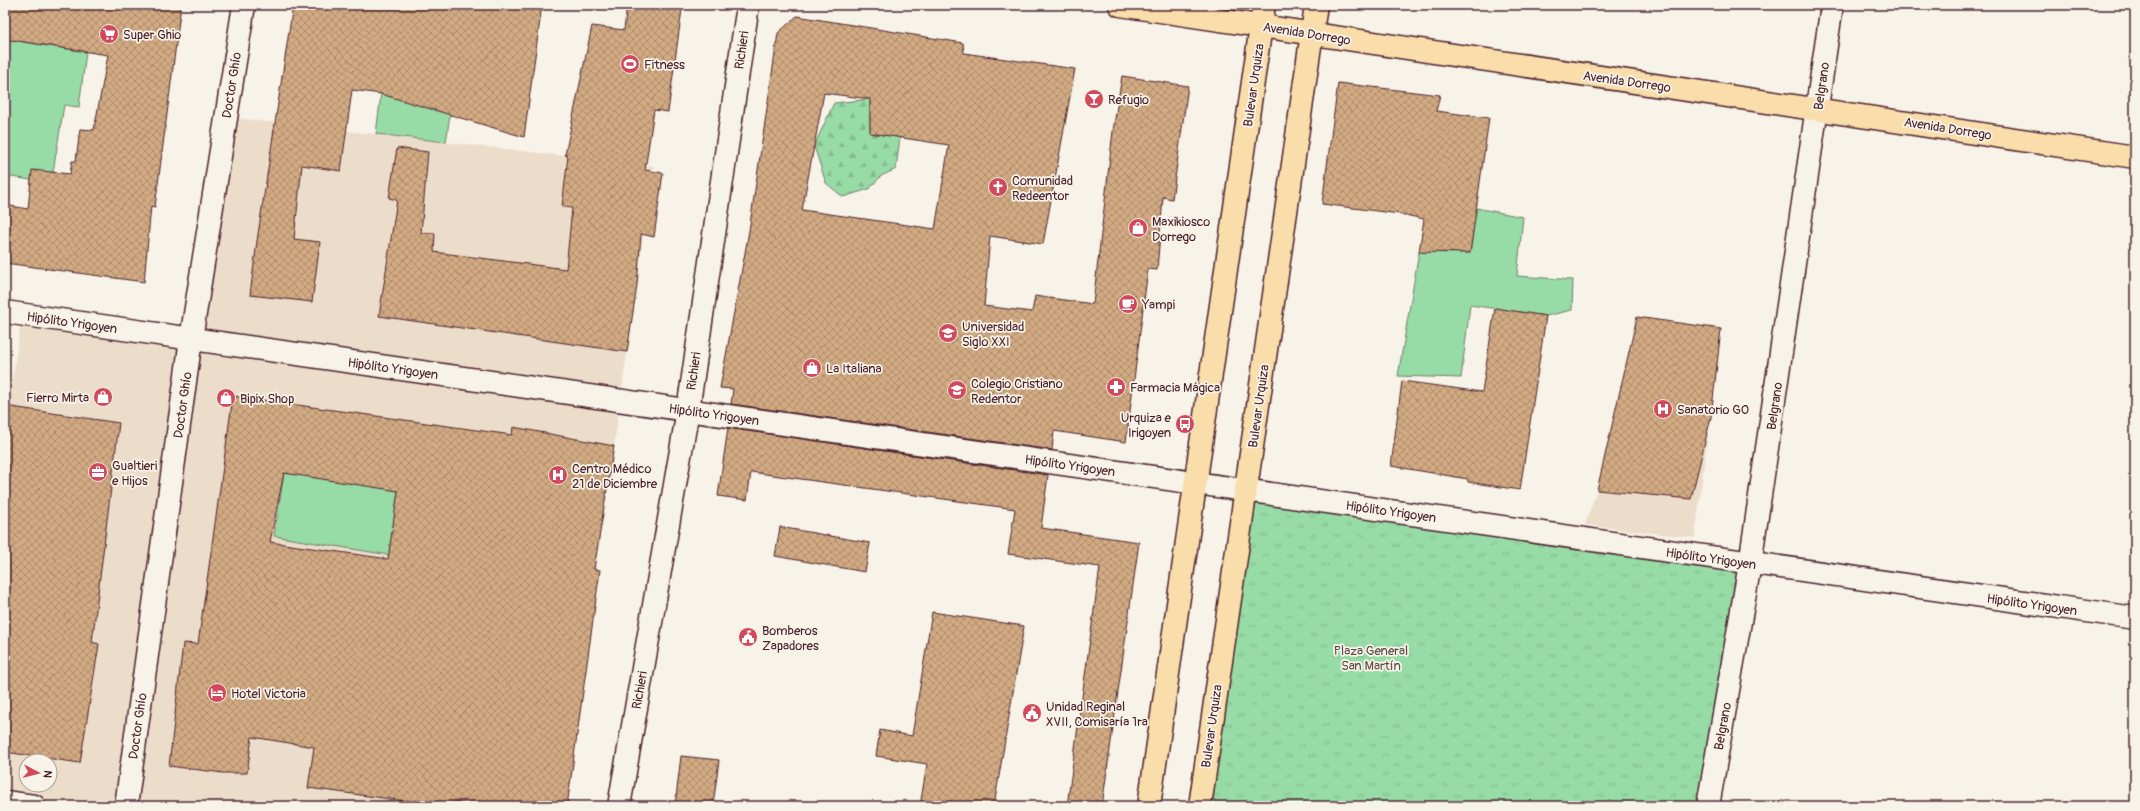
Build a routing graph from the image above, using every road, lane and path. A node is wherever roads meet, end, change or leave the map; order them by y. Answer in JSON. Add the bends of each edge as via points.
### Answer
{"nodes":[{"id":1,"x":244,"y":5,"type":"edge"},
{"id":2,"x":748,"y":5,"type":"edge"},
{"id":3,"x":1120,"y":5,"type":"edge"},
{"id":4,"x":1264,"y":5,"type":"edge"},
{"id":5,"x":1316,"y":5,"type":"edge"},
{"id":6,"x":1832,"y":5,"type":"edge"},
{"id":7,"x":1261,"y":26,"type":"junction"},
{"id":8,"x":1312,"y":35,"type":"junction"},
{"id":9,"x":1818,"y":108,"type":"junction"},
{"id":10,"x":2135,"y":156,"type":"edge"},
{"id":11,"x":5,"y":312,"type":"edge"},
{"id":12,"x":191,"y":339,"type":"junction"},
{"id":13,"x":688,"y":410,"type":"junction"},
{"id":14,"x":1195,"y":483,"type":"junction"},
{"id":15,"x":1246,"y":490,"type":"junction"},
{"id":16,"x":1750,"y":564,"type":"junction"},
{"id":17,"x":2135,"y":618,"type":"edge"},
{"id":18,"x":5,"y":802,"type":"edge"},
{"id":19,"x":34,"y":806,"type":"edge"},
{"id":20,"x":126,"y":806,"type":"edge"},
{"id":21,"x":619,"y":806,"type":"edge"},
{"id":22,"x":1149,"y":806,"type":"edge"},
{"id":23,"x":1200,"y":806,"type":"edge"},
{"id":24,"x":1708,"y":806,"type":"edge"}],
"edges":[{"from":1,"to":12,"type":"street","name":"Doctor Ghío"},
{"from":2,"to":13,"type":"street","name":"Richieri"},
{"from":3,"to":7,"type":"main road","name":"Avenida Dorrego"},
{"from":4,"to":7,"type":"main road","name":"Bulevar Urquiza"},
{"from":5,"to":8,"type":"main road","name":"Bulevar Urquiza"},
{"from":6,"to":9,"type":"street","name":"Belgrano"},
{"from":7,"to":8,"type":"main road","name":"Avenida Dorrego"},
{"from":7,"to":14,"type":"main road","name":"Bulevar Urquiza"},
{"from":8,"to":9,"type":"main road","name":"Avenida Dorrego"},
{"from":8,"to":15,"type":"main road","name":"Bulevar Urquiza"},
{"from":9,"to":10,"type":"main road","name":"Avenida Dorrego"},
{"from":9,"to":16,"type":"street","name":"Belgrano"},
{"from":11,"to":12,"type":"street","name":"Hipólito Yrigoyen"},
{"from":12,"to":13,"type":"street","name":"Hipólito Yrigoyen"},
{"from":12,"to":20,"type":"street","name":"Doctor Ghío"},
{"from":13,"to":14,"type":"street","name":"Hipólito Yrigoyen"},
{"from":13,"to":21,"type":"street","name":"Richieri"},
{"from":14,"to":15,"type":"street","name":"Hipólito Yrigoyen"},
{"from":14,"to":22,"type":"main road","name":"Bulevar Urquiza"},
{"from":15,"to":16,"type":"street","name":"Hipólito Yrigoyen"},
{"from":15,"to":23,"type":"main road","name":"Bulevar Urquiza"},
{"from":16,"to":17,"type":"street","name":"Hipólito Yrigoyen"},
{"from":16,"to":24,"type":"street","name":"Belgrano"},
{"from":18,"to":19,"type":"street"}]}
